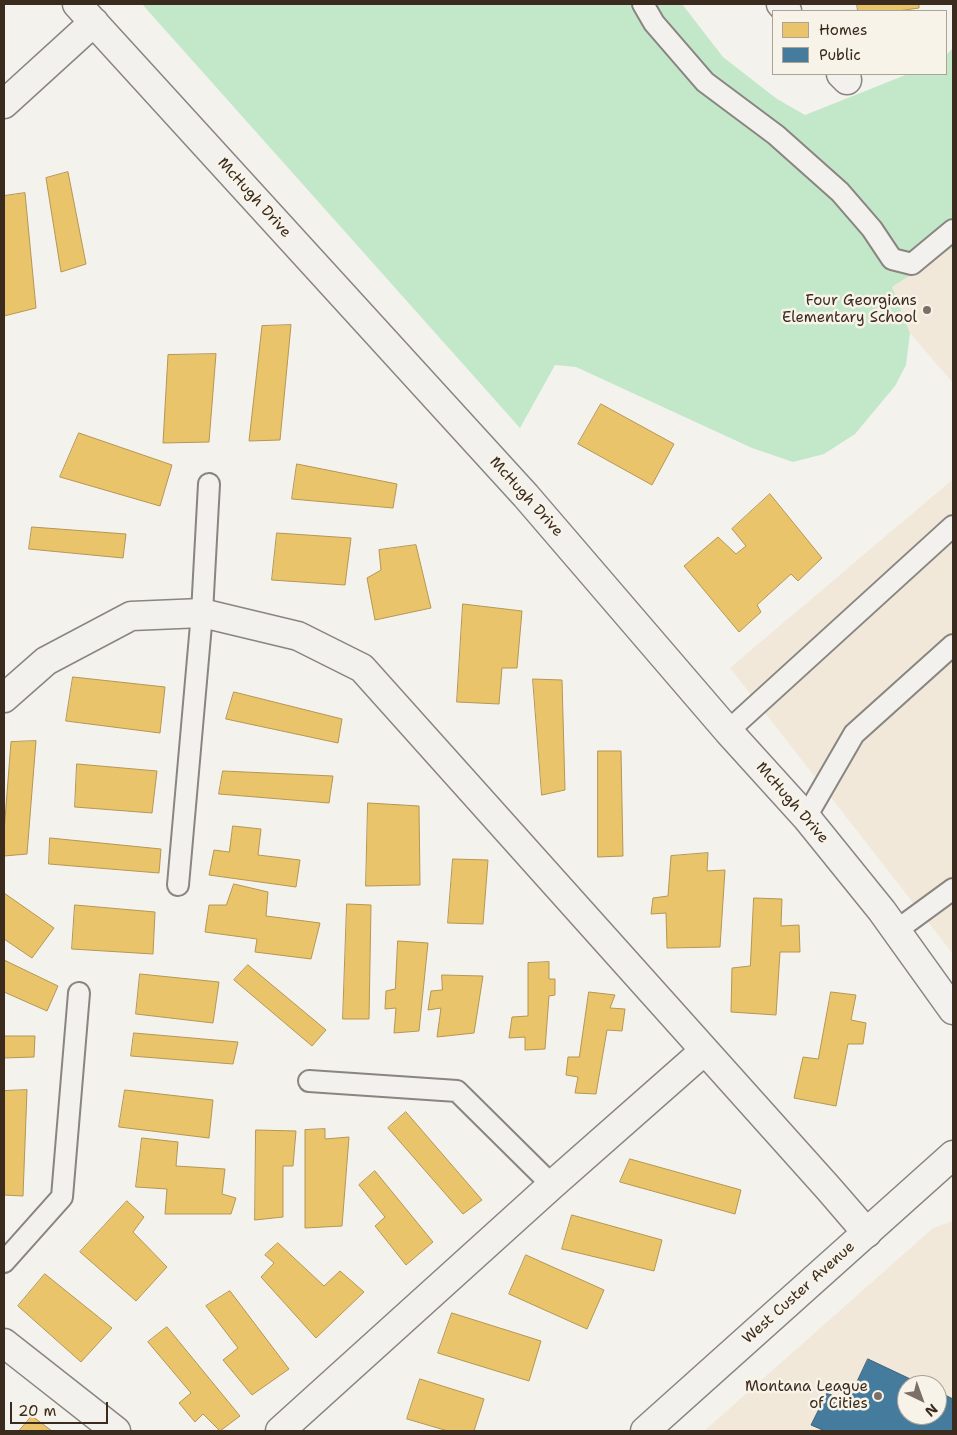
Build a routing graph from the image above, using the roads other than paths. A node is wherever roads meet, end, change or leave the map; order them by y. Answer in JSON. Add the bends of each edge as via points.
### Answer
{"nodes":[{"id":1,"x":643,"y":4,"type":"edge"},
{"id":2,"x":86,"y":13,"type":"edge"},
{"id":3,"x":4,"y":104,"type":"edge"},
{"id":4,"x":953,"y":230,"type":"edge"},
{"id":5,"x":209,"y":484,"type":"dead end"},
{"id":6,"x":953,"y":526,"type":"edge"},
{"id":7,"x":202,"y":613,"type":"junction"},
{"id":8,"x":953,"y":645,"type":"edge"},
{"id":9,"x":4,"y":698,"type":"edge"},
{"id":10,"x":728,"y":731,"type":"junction"},
{"id":11,"x":806,"y":817,"type":"junction"},
{"id":12,"x":178,"y":885,"type":"dead end"},
{"id":13,"x":953,"y":889,"type":"edge"},
{"id":14,"x":897,"y":930,"type":"junction"},
{"id":15,"x":79,"y":994,"type":"dead end"},
{"id":16,"x":953,"y":1010,"type":"edge"},
{"id":17,"x":704,"y":1051,"type":"junction"},
{"id":18,"x":309,"y":1081,"type":"dead end"},
{"id":19,"x":953,"y":1155,"type":"edge"},
{"id":20,"x":552,"y":1186,"type":"junction"},
{"id":21,"x":866,"y":1233,"type":"junction"},
{"id":22,"x":4,"y":1262,"type":"edge"},
{"id":23,"x":4,"y":1343,"type":"edge"},
{"id":24,"x":116,"y":1431,"type":"edge"},
{"id":25,"x":280,"y":1431,"type":"edge"},
{"id":26,"x":645,"y":1431,"type":"edge"}],
"edges":[{"from":1,"to":4,"type":"lane","via":[[654,23],[705,82],[776,134],[840,192],[872,229],[892,259],[912,264]]},
{"from":2,"to":3,"type":"street"},
{"from":2,"to":10,"type":"street","name":"McHugh Drive","via":[[526,496]]},
{"from":5,"to":7,"type":"lane"},
{"from":6,"to":10,"type":"lane"},
{"from":7,"to":9,"type":"street","via":[[131,616],[46,661]]},
{"from":7,"to":12,"type":"lane"},
{"from":7,"to":17,"type":"street","via":[[298,636],[362,668]]},
{"from":8,"to":11,"type":"lane","via":[[854,734]]},
{"from":10,"to":11,"type":"street","name":"McHugh Drive"},
{"from":11,"to":14,"type":"street","name":"McHugh Drive"},
{"from":13,"to":14,"type":"lane"},
{"from":14,"to":16,"type":"street","name":"McHugh Drive"},
{"from":15,"to":22,"type":"lane","via":[[62,1197]]},
{"from":17,"to":20,"type":"street"},
{"from":17,"to":21,"type":"street"},
{"from":18,"to":20,"type":"lane","via":[[457,1091]]},
{"from":19,"to":21,"type":"street","name":"West Custer Avenue"},
{"from":20,"to":25,"type":"street"},
{"from":21,"to":26,"type":"street","name":"West Custer Avenue"},
{"from":23,"to":24,"type":"street"}]}
